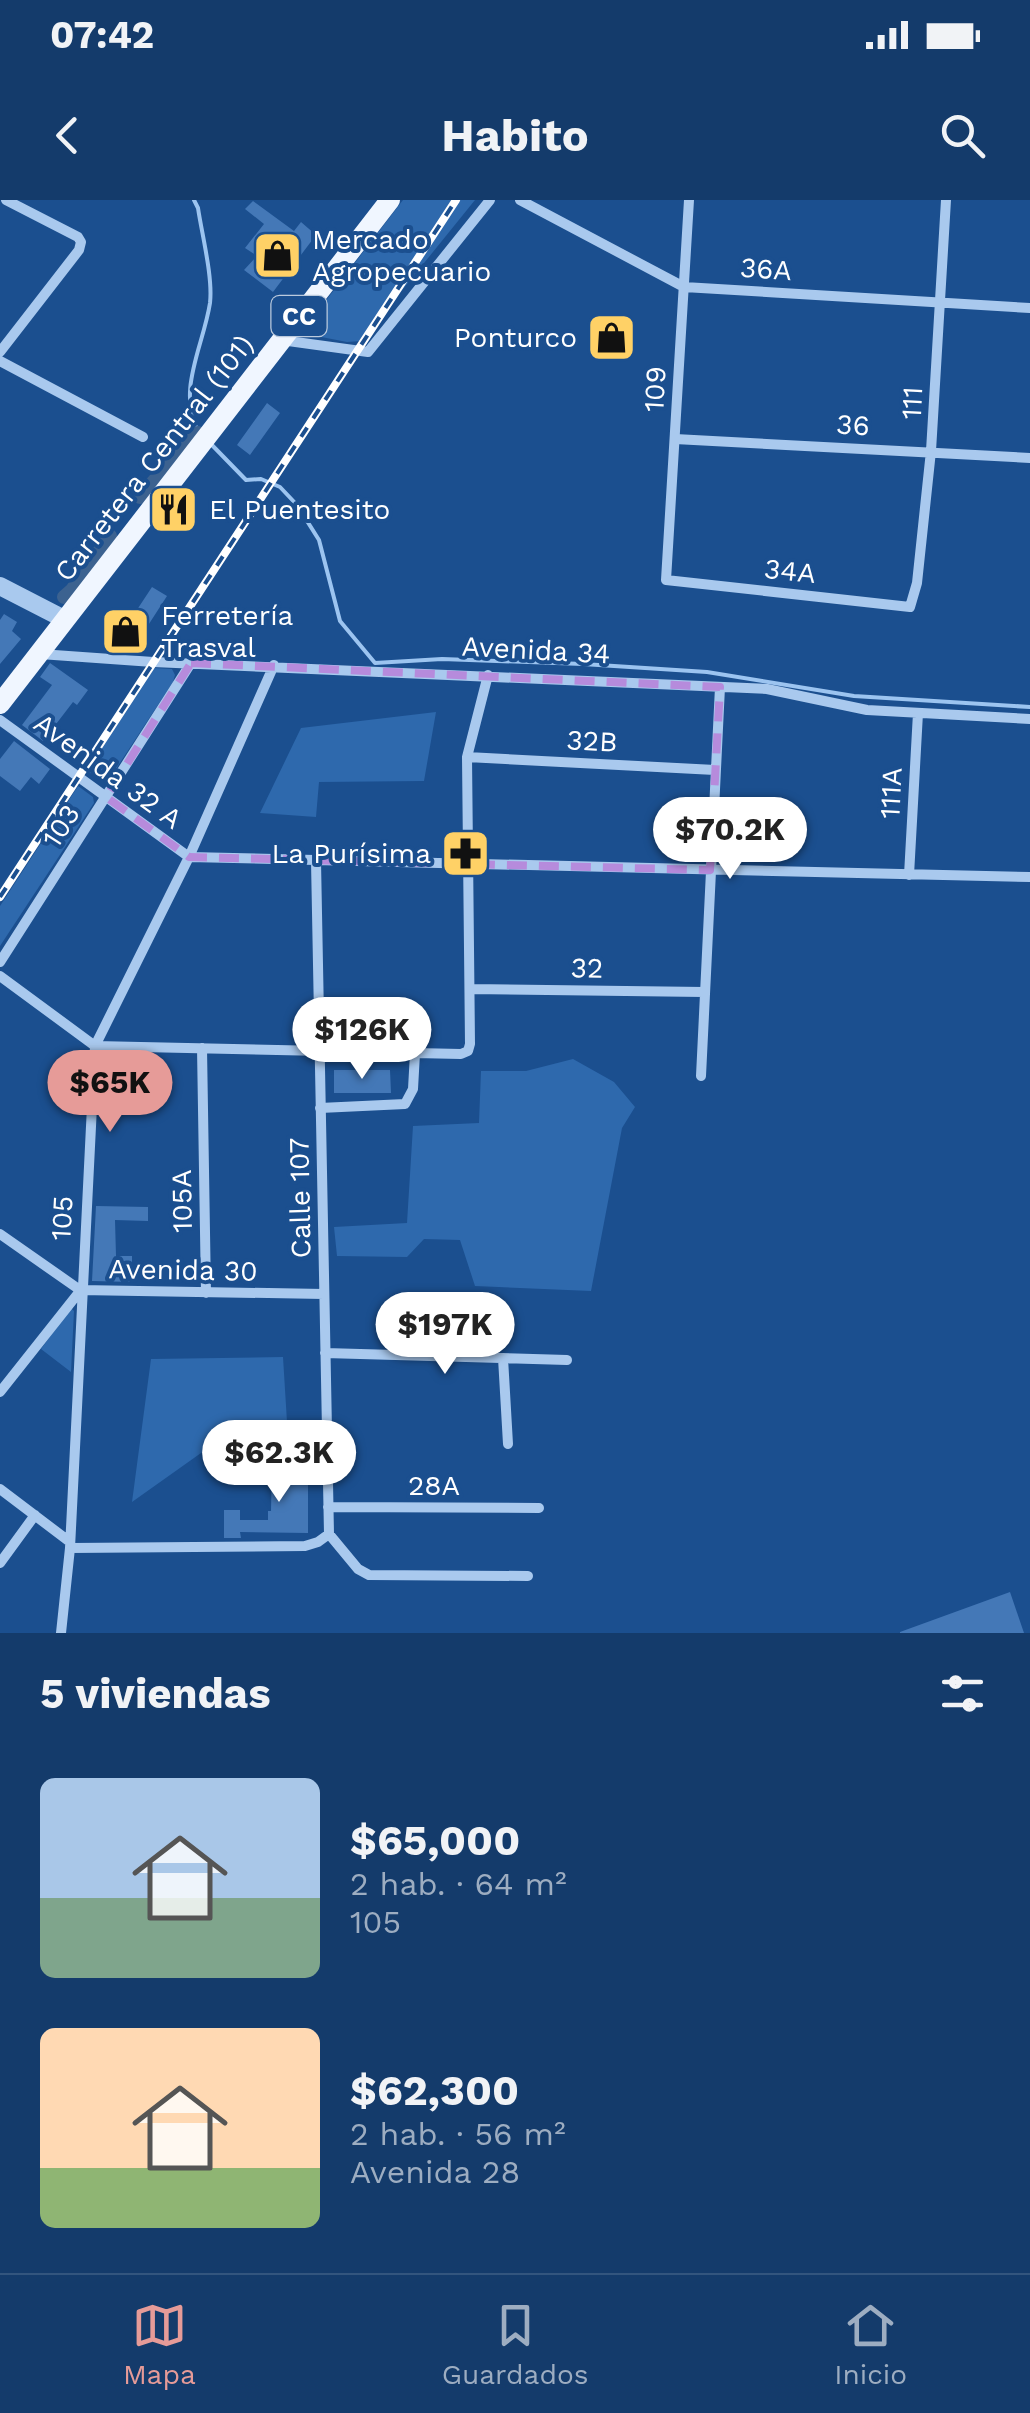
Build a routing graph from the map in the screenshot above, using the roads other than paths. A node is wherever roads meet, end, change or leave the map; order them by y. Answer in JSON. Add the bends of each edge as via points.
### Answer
{"nodes":[{"id":1,"x":6,"y":200,"type":"edge"},
{"id":2,"x":390,"y":200,"type":"edge"},
{"id":3,"x":490,"y":200,"type":"edge"},
{"id":4,"x":520,"y":200,"type":"edge"},
{"id":5,"x":689,"y":200,"type":"edge"},
{"id":6,"x":946,"y":200,"type":"edge"},
{"id":7,"x":684,"y":287,"type":"junction"},
{"id":8,"x":940,"y":303,"type":"junction"},
{"id":9,"x":1030,"y":308,"type":"edge"},
{"id":10,"x":280,"y":340,"type":"junction"},
{"id":11,"x":0,"y":352,"type":"edge"},
{"id":12,"x":0,"y":361,"type":"edge"},
{"id":13,"x":143,"y":437,"type":"dead end"},
{"id":14,"x":675,"y":439,"type":"junction"},
{"id":15,"x":932,"y":452,"type":"junction"},
{"id":16,"x":1030,"y":458,"type":"edge"},
{"id":17,"x":666,"y":580,"type":"joint"},
{"id":18,"x":0,"y":586,"type":"edge"},
{"id":19,"x":910,"y":607,"type":"joint"},
{"id":20,"x":64,"y":619,"type":"junction"},
{"id":21,"x":36,"y":654,"type":"junction"},
{"id":22,"x":191,"y":663,"type":"junction"},
{"id":23,"x":274,"y":665,"type":"junction"},
{"id":24,"x":488,"y":675,"type":"junction"},
{"id":25,"x":720,"y":687,"type":"junction"},
{"id":26,"x":0,"y":704,"type":"edge"},
{"id":27,"x":918,"y":713,"type":"junction"},
{"id":28,"x":1030,"y":719,"type":"edge"},
{"id":29,"x":0,"y":720,"type":"edge"},
{"id":30,"x":467,"y":757,"type":"junction"},
{"id":31,"x":715,"y":770,"type":"junction"},
{"id":32,"x":106,"y":797,"type":"junction"},
{"id":33,"x":190,"y":858,"type":"junction"},
{"id":34,"x":316,"y":860,"type":"junction"},
{"id":35,"x":468,"y":864,"type":"junction"},
{"id":36,"x":710,"y":870,"type":"junction"},
{"id":37,"x":909,"y":874,"type":"junction"},
{"id":38,"x":1030,"y":878,"type":"edge"},
{"id":39,"x":0,"y":962,"type":"edge"},
{"id":40,"x":0,"y":976,"type":"edge"},
{"id":41,"x":470,"y":989,"type":"junction"},
{"id":42,"x":704,"y":992,"type":"junction"},
{"id":43,"x":95,"y":1046,"type":"junction"},
{"id":44,"x":202,"y":1048,"type":"junction"},
{"id":45,"x":319,"y":1051,"type":"junction"},
{"id":46,"x":415,"y":1053,"type":"junction"},
{"id":47,"x":701,"y":1076,"type":"dead end"},
{"id":48,"x":320,"y":1108,"type":"junction"},
{"id":49,"x":0,"y":1234,"type":"edge"},
{"id":50,"x":80,"y":1290,"type":"junction"},
{"id":51,"x":206,"y":1294,"type":"junction"},
{"id":52,"x":324,"y":1294,"type":"junction"},
{"id":53,"x":325,"y":1353,"type":"junction"},
{"id":54,"x":502,"y":1358,"type":"junction"},
{"id":55,"x":567,"y":1360,"type":"dead end"},
{"id":56,"x":0,"y":1392,"type":"edge"},
{"id":57,"x":508,"y":1444,"type":"dead end"},
{"id":58,"x":0,"y":1489,"type":"edge"},
{"id":59,"x":328,"y":1506,"type":"junction"},
{"id":60,"x":540,"y":1508,"type":"dead end"},
{"id":61,"x":35,"y":1515,"type":"junction"},
{"id":62,"x":329,"y":1534,"type":"junction"},
{"id":63,"x":70,"y":1545,"type":"junction"},
{"id":64,"x":0,"y":1563,"type":"edge"},
{"id":65,"x":528,"y":1576,"type":"dead end"},
{"id":66,"x":62,"y":1633,"type":"edge"}],
"edges":[{"from":1,"to":11,"type":"street","via":[[81,242]]},
{"from":2,"to":10,"type":"main road","name":"Carretera Central (101)","number":"CC"},
{"from":3,"to":10,"type":"street","via":[[368,352]]},
{"from":4,"to":7,"type":"street","name":"36A"},
{"from":5,"to":7,"type":"street","name":"109"},
{"from":6,"to":8,"type":"street","name":"111"},
{"from":7,"to":8,"type":"street","name":"36A"},
{"from":7,"to":14,"type":"street","name":"109"},
{"from":8,"to":9,"type":"street","name":"36A"},
{"from":8,"to":15,"type":"street","name":"111"},
{"from":10,"to":20,"type":"main road","name":"Carretera Central (101)","number":"CC"},
{"from":12,"to":13,"type":"street"},
{"from":14,"to":15,"type":"street","name":"36"},
{"from":14,"to":17,"type":"street","name":"109"},
{"from":15,"to":16,"type":"street","name":"36"},
{"from":15,"to":19,"type":"street","name":"111"},
{"from":17,"to":19,"type":"street","name":"34A"},
{"from":18,"to":20,"type":"street"},
{"from":20,"to":21,"type":"main road","name":"Carretera Central (101)","number":"CC"},
{"from":21,"to":22,"type":"street","name":"Avenida 34"},
{"from":21,"to":26,"type":"main road","name":"Carretera Central (101)","number":"CC"},
{"from":22,"to":23,"type":"street","name":"Avenida 34"},
{"from":22,"to":32,"type":"street","name":"103"},
{"from":23,"to":24,"type":"street","name":"Avenida 34"},
{"from":23,"to":33,"type":"street","name":"105"},
{"from":24,"to":25,"type":"street","name":"Avenida 34"},
{"from":24,"to":30,"type":"street"},
{"from":25,"to":27,"type":"street","name":"Avenida 34"},
{"from":25,"to":31,"type":"street"},
{"from":27,"to":28,"type":"street","name":"Avenida 34"},
{"from":27,"to":37,"type":"street","name":"111A"},
{"from":29,"to":32,"type":"street","name":"Avenida 32 A"},
{"from":30,"to":31,"type":"street","name":"32B"},
{"from":30,"to":35,"type":"street"},
{"from":31,"to":36,"type":"street"},
{"from":32,"to":33,"type":"street","name":"Avenida 32 A"},
{"from":32,"to":39,"type":"street","name":"103"},
{"from":33,"to":34,"type":"street","name":"Avenida 32 A"},
{"from":33,"to":43,"type":"street","name":"105"},
{"from":34,"to":35,"type":"street","name":"Avenida 32 A"},
{"from":34,"to":45,"type":"street","name":"Calle 107"},
{"from":35,"to":36,"type":"street","name":"Avenida 32 A"},
{"from":35,"to":41,"type":"street"},
{"from":36,"to":37,"type":"street","name":"Avenida 32 A"},
{"from":36,"to":42,"type":"street"},
{"from":37,"to":38,"type":"street","name":"Avenida 32 A"},
{"from":40,"to":43,"type":"street"},
{"from":41,"to":42,"type":"street","name":"32"},
{"from":41,"to":46,"type":"street","via":[[468,1051]]},
{"from":42,"to":47,"type":"street"},
{"from":43,"to":44,"type":"street"},
{"from":43,"to":50,"type":"street","name":"105"},
{"from":44,"to":45,"type":"street"},
{"from":44,"to":51,"type":"street","name":"105A"},
{"from":45,"to":46,"type":"street"},
{"from":45,"to":48,"type":"street","name":"Calle 107"},
{"from":46,"to":48,"type":"street","via":[[413,1089],[404,1104]]},
{"from":48,"to":52,"type":"street","name":"Calle 107"},
{"from":49,"to":50,"type":"street","name":"Avenida 30"},
{"from":50,"to":51,"type":"street","name":"Avenida 30"},
{"from":50,"to":56,"type":"street"},
{"from":50,"to":63,"type":"street","name":"105"},
{"from":51,"to":52,"type":"street","name":"Avenida 30"},
{"from":52,"to":53,"type":"street","name":"Calle 107"},
{"from":53,"to":54,"type":"street"},
{"from":53,"to":59,"type":"street","name":"Calle 107"},
{"from":54,"to":55,"type":"street"},
{"from":54,"to":57,"type":"street"},
{"from":58,"to":61,"type":"street"},
{"from":59,"to":60,"type":"street","name":"28A"},
{"from":59,"to":62,"type":"street","name":"Calle 107"},
{"from":61,"to":63,"type":"street"},
{"from":61,"to":64,"type":"street"},
{"from":62,"to":63,"type":"street","via":[[305,1546]]},
{"from":62,"to":65,"type":"street","via":[[370,1575]]},
{"from":63,"to":66,"type":"street","name":"105"}]}
